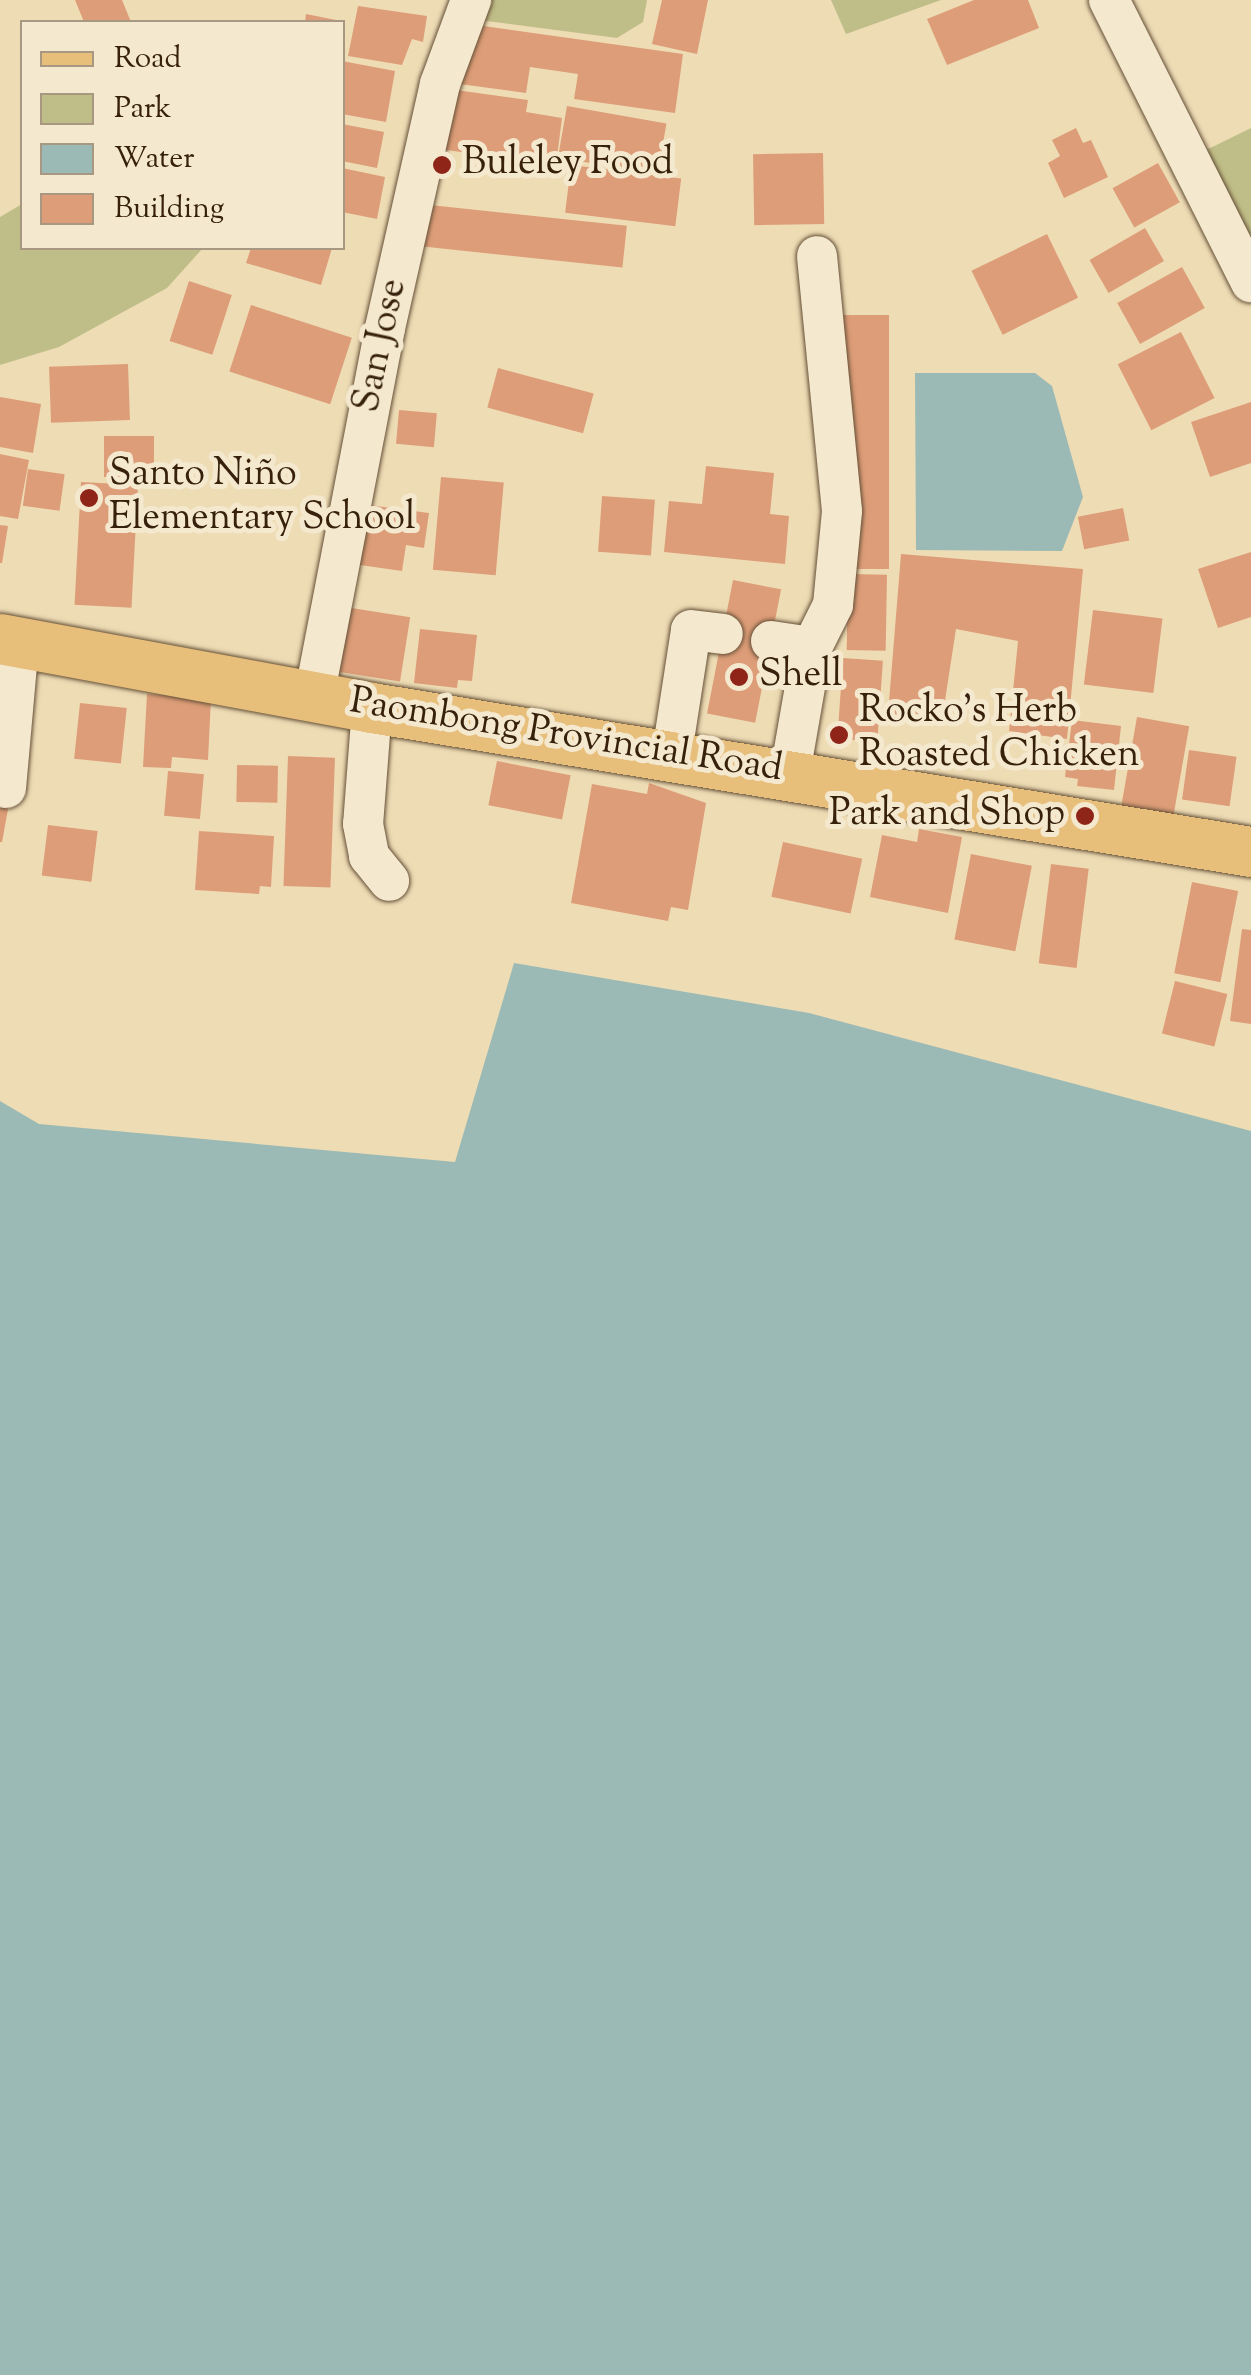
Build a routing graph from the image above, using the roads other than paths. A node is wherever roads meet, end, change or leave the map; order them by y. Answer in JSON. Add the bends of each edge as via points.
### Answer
{"nodes":[{"id":1,"x":471,"y":0,"type":"edge"},
{"id":2,"x":1109,"y":0,"type":"edge"},
{"id":3,"x":816,"y":256,"type":"dead end"},
{"id":4,"x":1251,"y":282,"type":"edge"},
{"id":5,"x":722,"y":634,"type":"dead end"},
{"id":6,"x":9,"y":640,"type":"edge"},
{"id":7,"x":771,"y":641,"type":"dead end"},
{"id":8,"x":812,"y":648,"type":"junction"},
{"id":9,"x":314,"y":697,"type":"junction"},
{"id":10,"x":372,"y":708,"type":"junction"},
{"id":11,"x":672,"y":753,"type":"junction"},
{"id":12,"x":790,"y":773,"type":"junction"},
{"id":13,"x":6,"y":788,"type":"dead end"},
{"id":14,"x":1251,"y":852,"type":"edge"},
{"id":15,"x":389,"y":880,"type":"dead end"}],
"edges":[{"from":1,"to":9,"type":"street","name":"San Jose","via":[[440,84],[384,328]]},
{"from":2,"to":4,"type":"street"},
{"from":3,"to":8,"type":"street","via":[[842,512],[834,605]]},
{"from":5,"to":11,"type":"street","via":[[691,630]]},
{"from":6,"to":9,"type":"main road","name":"Paombong Provincial Road"},
{"from":6,"to":13,"type":"street"},
{"from":7,"to":8,"type":"street"},
{"from":8,"to":12,"type":"street"},
{"from":9,"to":10,"type":"main road","name":"Paombong Provincial Road"},
{"from":10,"to":11,"type":"main road","name":"Paombong Provincial Road"},
{"from":10,"to":15,"type":"street","via":[[363,824],[368,856]]},
{"from":11,"to":12,"type":"main road","name":"Paombong Provincial Road"},
{"from":12,"to":14,"type":"main road","name":"Paombong Provincial Road"}]}
